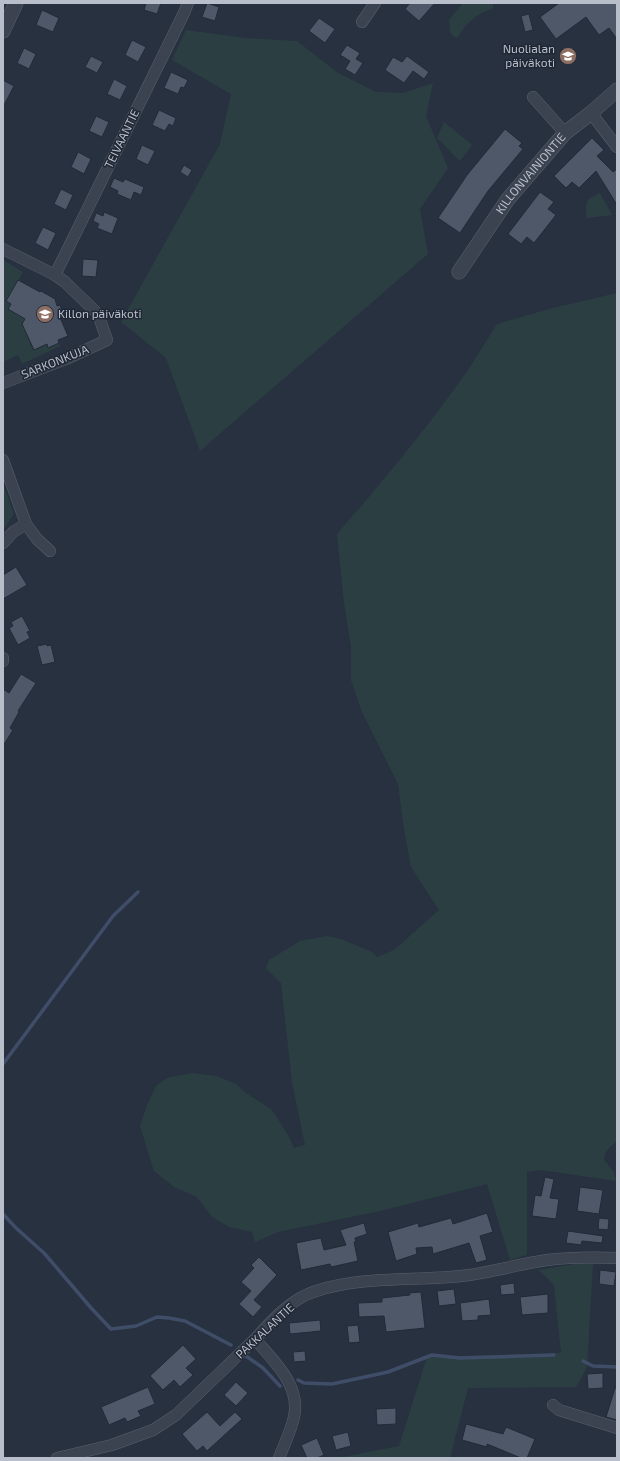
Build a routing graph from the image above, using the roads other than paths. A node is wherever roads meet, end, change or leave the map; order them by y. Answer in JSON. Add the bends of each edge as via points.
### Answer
{"nodes":[{"id":1,"x":16,"y":3,"type":"edge"},
{"id":2,"x":188,"y":3,"type":"edge"},
{"id":3,"x":375,"y":3,"type":"edge"},
{"id":4,"x":362,"y":22,"type":"dead end"},
{"id":5,"x":3,"y":31,"type":"edge"},
{"id":6,"x":617,"y":90,"type":"edge"},
{"id":7,"x":533,"y":97,"type":"dead end"},
{"id":8,"x":591,"y":113,"type":"junction"},
{"id":9,"x":565,"y":133,"type":"junction"},
{"id":10,"x":617,"y":147,"type":"edge"},
{"id":11,"x":3,"y":249,"type":"edge"},
{"id":12,"x":460,"y":272,"type":"dead end"},
{"id":13,"x":55,"y":275,"type":"junction"},
{"id":14,"x":3,"y":383,"type":"edge"},
{"id":15,"x":3,"y":460,"type":"edge"},
{"id":16,"x":26,"y":524,"type":"junction"},
{"id":17,"x":3,"y":543,"type":"edge"},
{"id":18,"x":50,"y":551,"type":"dead end"},
{"id":19,"x":617,"y":1258,"type":"edge"},
{"id":20,"x":255,"y":1339,"type":"junction"},
{"id":21,"x":552,"y":1405,"type":"dead end"},
{"id":22,"x":617,"y":1428,"type":"edge"},
{"id":23,"x":57,"y":1458,"type":"edge"},
{"id":24,"x":279,"y":1458,"type":"edge"}],
"edges":[{"from":1,"to":5,"type":"street"},
{"from":2,"to":13,"type":"street","name":"TEIVAANTIE"},
{"from":3,"to":4,"type":"street"},
{"from":6,"to":8,"type":"street","name":"KILLONVAINIONTIE"},
{"from":7,"to":9,"type":"street"},
{"from":8,"to":9,"type":"street","name":"KILLONVAINIONTIE"},
{"from":8,"to":10,"type":"street"},
{"from":9,"to":12,"type":"street","name":"KILLONVAINIONTIE","via":[[508,199]]},
{"from":11,"to":13,"type":"street"},
{"from":13,"to":14,"type":"street","name":"SARKONKUJA","via":[[98,314],[107,340]]},
{"from":15,"to":16,"type":"street"},
{"from":16,"to":17,"type":"street"},
{"from":16,"to":18,"type":"street"},
{"from":19,"to":20,"type":"street","name":"PAKKALANTIE","via":[[578,1257],[547,1260],[461,1276],[348,1283],[315,1291],[302,1298]]},
{"from":20,"to":23,"type":"street","name":"PAKKALANTIE","via":[[176,1415],[154,1430],[112,1445]]},
{"from":20,"to":24,"type":"street","via":[[290,1382],[294,1393],[294,1416]]},
{"from":21,"to":22,"type":"street","via":[[559,1410]]}]}
